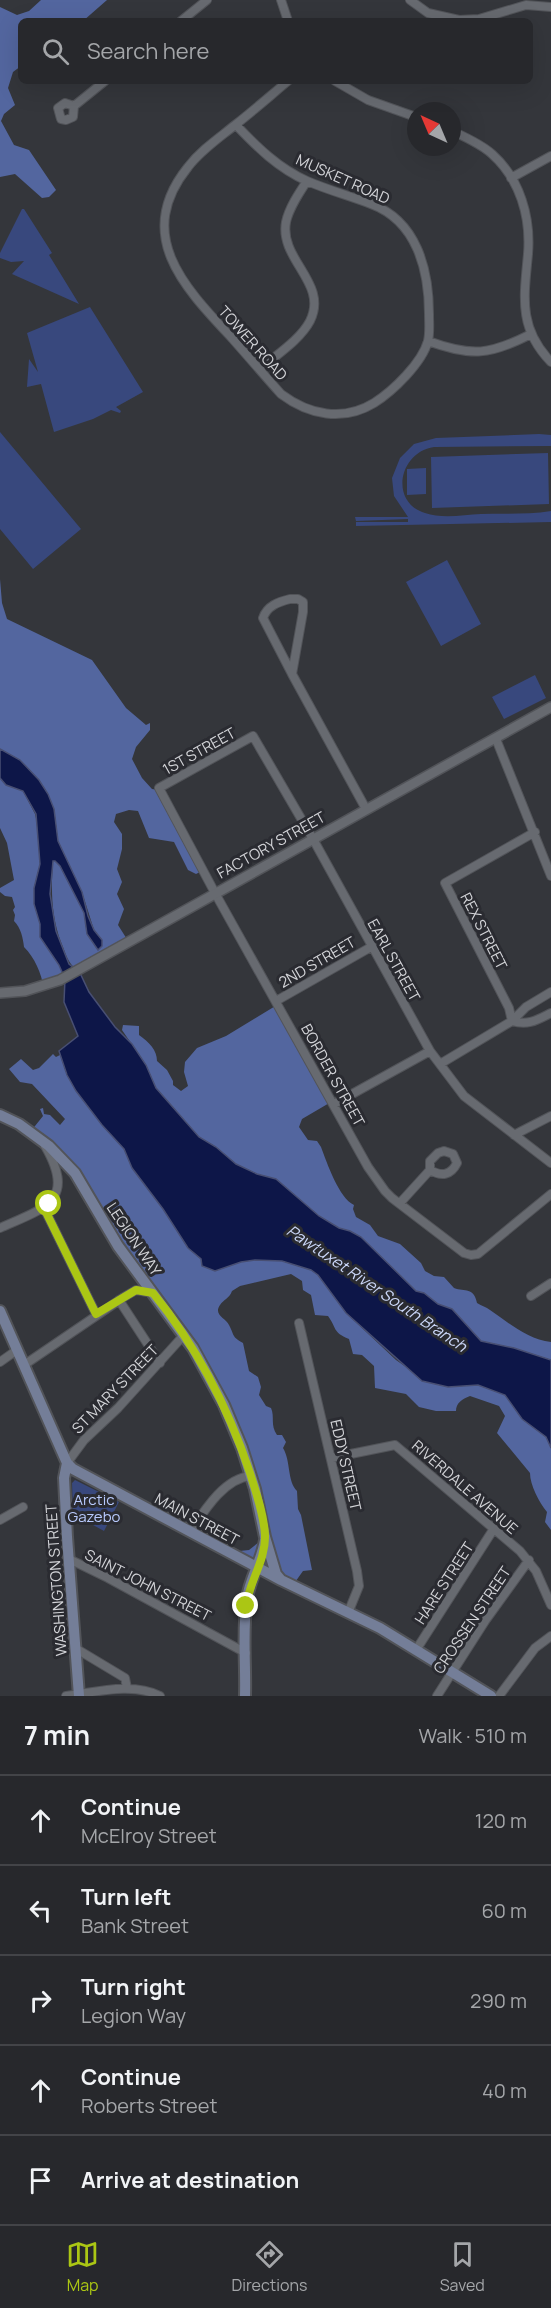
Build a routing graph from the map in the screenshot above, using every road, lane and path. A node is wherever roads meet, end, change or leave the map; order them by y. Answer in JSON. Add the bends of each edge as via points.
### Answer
{"nodes":[{"id":1,"x":207,"y":0,"type":"edge"},
{"id":2,"x":281,"y":0,"type":"edge"},
{"id":3,"x":410,"y":0,"type":"edge"},
{"id":4,"x":551,"y":7,"type":"edge"},
{"id":5,"x":185,"y":18,"type":"edge"},
{"id":6,"x":287,"y":18,"type":"edge"},
{"id":7,"x":447,"y":18,"type":"edge"},
{"id":8,"x":482,"y":18,"type":"edge"},
{"id":9,"x":101,"y":84,"type":"edge"},
{"id":10,"x":284,"y":84,"type":"edge"},
{"id":11,"x":340,"y":84,"type":"edge"},
{"id":12,"x":74,"y":106,"type":"dead end"},
{"id":13,"x":407,"y":114,"type":"edge"},
{"id":14,"x":236,"y":125,"type":"junction"},
{"id":15,"x":461,"y":136,"type":"edge"},
{"id":16,"x":551,"y":156,"type":"edge"},
{"id":17,"x":511,"y":178,"type":"junction"},
{"id":18,"x":307,"y":181,"type":"junction"},
{"id":19,"x":531,"y":334,"type":"junction"},
{"id":20,"x":428,"y":340,"type":"junction"},
{"id":21,"x":551,"y":362,"type":"edge"},
{"id":22,"x":260,"y":369,"type":"junction"},
{"id":23,"x":292,"y":674,"type":"junction"},
{"id":24,"x":551,"y":707,"type":"edge"},
{"id":25,"x":253,"y":736,"type":"joint"},
{"id":26,"x":496,"y":739,"type":"junction"},
{"id":27,"x":159,"y":788,"type":"joint"},
{"id":28,"x":366,"y":809,"type":"junction"},
{"id":29,"x":535,"y":832,"type":"junction"},
{"id":30,"x":313,"y":839,"type":"junction"},
{"id":31,"x":551,"y":876,"type":"edge"},
{"id":32,"x":215,"y":893,"type":"junction"},
{"id":33,"x":371,"y":947,"type":"junction"},
{"id":34,"x":551,"y":992,"type":"edge"},
{"id":35,"x":0,"y":993,"type":"edge"},
{"id":36,"x":276,"y":1001,"type":"junction"},
{"id":37,"x":551,"y":1013,"type":"edge"},
{"id":38,"x":512,"y":1021,"type":"junction"},
{"id":39,"x":430,"y":1051,"type":"junction"},
{"id":40,"x":440,"y":1064,"type":"junction"},
{"id":41,"x":334,"y":1104,"type":"junction"},
{"id":42,"x":0,"y":1115,"type":"edge"},
{"id":43,"x":551,"y":1116,"type":"edge"},
{"id":44,"x":514,"y":1135,"type":"junction"},
{"id":45,"x":42,"y":1141,"type":"junction"},
{"id":46,"x":551,"y":1163,"type":"edge"},
{"id":47,"x":430,"y":1170,"type":"dead end"},
{"id":48,"x":551,"y":1194,"type":"edge"},
{"id":49,"x":400,"y":1203,"type":"junction"},
{"id":50,"x":44,"y":1208,"type":"junction"},
{"id":51,"x":0,"y":1228,"type":"edge"},
{"id":52,"x":551,"y":1283,"type":"edge"},
{"id":53,"x":153,"y":1293,"type":"junction"},
{"id":54,"x":531,"y":1296,"type":"dead end"},
{"id":55,"x":119,"y":1300,"type":"junction"},
{"id":56,"x":0,"y":1311,"type":"edge"},
{"id":57,"x":96,"y":1314,"type":"junction"},
{"id":58,"x":298,"y":1323,"type":"dead end"},
{"id":59,"x":184,"y":1335,"type":"junction"},
{"id":60,"x":17,"y":1350,"type":"junction"},
{"id":61,"x":0,"y":1362,"type":"edge"},
{"id":62,"x":160,"y":1363,"type":"junction"},
{"id":63,"x":24,"y":1365,"type":"junction"},
{"id":64,"x":331,"y":1458,"type":"junction"},
{"id":65,"x":67,"y":1463,"type":"junction"},
{"id":66,"x":251,"y":1476,"type":"junction"},
{"id":67,"x":23,"y":1507,"type":"dead end"},
{"id":68,"x":0,"y":1520,"type":"edge"},
{"id":69,"x":494,"y":1530,"type":"junction"},
{"id":70,"x":190,"y":1532,"type":"junction"},
{"id":71,"x":265,"y":1537,"type":"junction"},
{"id":72,"x":69,"y":1560,"type":"junction"},
{"id":73,"x":529,"y":1560,"type":"junction"},
{"id":74,"x":257,"y":1568,"type":"junction"},
{"id":75,"x":284,"y":1582,"type":"junction"},
{"id":76,"x":551,"y":1605,"type":"edge"},
{"id":77,"x":348,"y":1613,"type":"junction"},
{"id":78,"x":551,"y":1636,"type":"edge"},
{"id":79,"x":75,"y":1648,"type":"junction"},
{"id":80,"x":416,"y":1650,"type":"junction"},
{"id":81,"x":246,"y":1653,"type":"junction"},
{"id":82,"x":453,"y":1672,"type":"junction"},
{"id":83,"x":127,"y":1688,"type":"junction"},
{"id":84,"x":79,"y":1695,"type":"edge"},
{"id":85,"x":66,"y":1696,"type":"edge"},
{"id":86,"x":159,"y":1696,"type":"edge"},
{"id":87,"x":245,"y":1696,"type":"edge"},
{"id":88,"x":437,"y":1696,"type":"edge"},
{"id":89,"x":491,"y":1696,"type":"edge"},
{"id":90,"x":499,"y":1696,"type":"edge"}],
"edges":[{"from":1,"to":5,"type":"street"},
{"from":2,"to":6,"type":"street"},
{"from":3,"to":7,"type":"street","via":[[428,13]]},
{"from":4,"to":8,"type":"street","via":[[526,5]]},
{"from":9,"to":12,"type":"street"},
{"from":10,"to":14,"type":"street","name":"TOWER ROAD"},
{"from":11,"to":13,"type":"street","via":[[368,100]]},
{"from":14,"to":18,"type":"street","name":"MUSKET ROAD","via":[[281,167]]},
{"from":14,"to":22,"type":"street","name":"TOWER ROAD","via":[[202,151],[181,177],[167,205],[166,238],[175,270],[189,290]]},
{"from":15,"to":17,"type":"street","via":[[492,154]]},
{"from":16,"to":17,"type":"street"},
{"from":17,"to":19,"type":"street","via":[[528,224],[523,294]]},
{"from":18,"to":20,"type":"street","name":"MUSKET ROAD","via":[[380,208],[402,224],[421,258],[427,290]]},
{"from":18,"to":22,"type":"street","via":[[287,217],[286,229],[293,258],[312,288],[313,314],[305,327]]},
{"from":19,"to":20,"type":"street","via":[[495,350],[477,353]]},
{"from":19,"to":21,"type":"street"},
{"from":20,"to":22,"type":"street","name":"TOWER ROAD","via":[[410,370],[384,396],[362,410],[346,414],[328,414],[296,405]]},
{"from":23,"to":23,"type":"street","via":[[303,612],[303,602],[298,599],[277,603],[263,618]]},
{"from":23,"to":28,"type":"street"},
{"from":24,"to":26,"type":"street","name":"FACTORY STREET"},
{"from":25,"to":27,"type":"street","name":"1ST STREET"},
{"from":25,"to":30,"type":"street","name":"EARL STREET"},
{"from":26,"to":28,"type":"street","name":"FACTORY STREET"},
{"from":26,"to":29,"type":"street"},
{"from":27,"to":32,"type":"street","name":"BORDER STREET"},
{"from":28,"to":30,"type":"street","name":"FACTORY STREET"},
{"from":29,"to":31,"type":"street"},
{"from":29,"to":38,"type":"street","name":"REX STREET","via":[[445,883]]},
{"from":30,"to":32,"type":"street","name":"FACTORY STREET"},
{"from":30,"to":33,"type":"street","name":"EARL STREET"},
{"from":32,"to":35,"type":"street","name":"FACTORY STREET","via":[[60,980],[25,991]]},
{"from":32,"to":36,"type":"street","name":"BORDER STREET"},
{"from":33,"to":36,"type":"street","name":"2ND STREET"},
{"from":33,"to":39,"type":"street","name":"EARL STREET"},
{"from":34,"to":38,"type":"street"},
{"from":36,"to":41,"type":"street","name":"BORDER STREET"},
{"from":37,"to":38,"type":"street","via":[[533,1022]]},
{"from":38,"to":40,"type":"street"},
{"from":39,"to":40,"type":"street","name":"EARL STREET"},
{"from":39,"to":41,"type":"street"},
{"from":40,"to":44,"type":"street","name":"EARL STREET","via":[[464,1096]]},
{"from":41,"to":49,"type":"street","name":"BORDER STREET","via":[[379,1182]]},
{"from":42,"to":45,"type":"main road","name":"LEGION WAY"},
{"from":43,"to":44,"type":"street"},
{"from":44,"to":46,"type":"street","name":"EARL STREET"},
{"from":45,"to":50,"type":"street","via":[[56,1165],[58,1178],[55,1195]]},
{"from":45,"to":53,"type":"main road","name":"LEGION WAY","via":[[75,1173],[109,1232]]},
{"from":47,"to":49,"type":"street"},
{"from":48,"to":49,"type":"street","name":"BORDER STREET","via":[[478,1254],[471,1255]]},
{"from":50,"to":51,"type":"street"},
{"from":50,"to":57,"type":"street"},
{"from":52,"to":54,"type":"street"},
{"from":53,"to":55,"type":"street","via":[[136,1290]]},
{"from":53,"to":59,"type":"main road","name":"LEGION WAY"},
{"from":55,"to":57,"type":"street"},
{"from":55,"to":62,"type":"street"},
{"from":56,"to":60,"type":"main road"},
{"from":57,"to":63,"type":"street"},
{"from":58,"to":64,"type":"street","name":"EDDY STREET"},
{"from":59,"to":62,"type":"street","name":"ST MARY STREET"},
{"from":59,"to":66,"type":"main road","name":"LEGION WAY","via":[[224,1405]]},
{"from":60,"to":61,"type":"street"},
{"from":60,"to":63,"type":"main road"},
{"from":62,"to":65,"type":"street","name":"ST MARY STREET","via":[[84,1440]]},
{"from":63,"to":65,"type":"main road"},
{"from":64,"to":69,"type":"street","name":"RIVERDALE AVENUE","via":[[395,1445]]},
{"from":64,"to":77,"type":"street","name":"EDDY STREET","via":[[359,1586]]},
{"from":65,"to":70,"type":"main road","name":"MAIN STREET"},
{"from":65,"to":72,"type":"main road","name":"WASHINGTON STREET","via":[[64,1478]]},
{"from":66,"to":70,"type":"street","via":[[229,1484]]},
{"from":66,"to":71,"type":"main road","name":"LEGION WAY"},
{"from":67,"to":68,"type":"street"},
{"from":69,"to":73,"type":"street","name":"RIVERDALE AVENUE"},
{"from":69,"to":80,"type":"street","name":"HARE STREET"},
{"from":70,"to":74,"type":"main road","name":"MAIN STREET"},
{"from":71,"to":74,"type":"main road","name":"LEGION WAY"},
{"from":71,"to":75,"type":"main road","name":"LEGION WAY","via":[[276,1574]]},
{"from":72,"to":79,"type":"main road","name":"WASHINGTON STREET"},
{"from":72,"to":81,"type":"street","name":"SAINT JOHN STREET"},
{"from":73,"to":76,"type":"street","name":"RIVERDALE AVENUE"},
{"from":73,"to":82,"type":"street","name":"CROSSEN STREET"},
{"from":74,"to":75,"type":"main road","name":"MAIN STREET"},
{"from":74,"to":81,"type":"main road","name":"LEGION WAY","via":[[247,1596]]},
{"from":75,"to":77,"type":"main road","name":"MAIN STREET"},
{"from":77,"to":80,"type":"main road","name":"MAIN STREET"},
{"from":78,"to":90,"type":"street","via":[[535,1648]]},
{"from":79,"to":83,"type":"street","via":[[125,1678]]},
{"from":79,"to":84,"type":"main road","name":"WASHINGTON STREET"},
{"from":80,"to":82,"type":"main road","name":"MAIN STREET"},
{"from":81,"to":87,"type":"main road","name":"LEGION WAY"},
{"from":82,"to":88,"type":"street","name":"CROSSEN STREET"},
{"from":82,"to":89,"type":"main road","name":"MAIN STREET"},
{"from":83,"to":84,"type":"street"},
{"from":83,"to":86,"type":"street","via":[[145,1689]]},
{"from":84,"to":85,"type":"street"}]}
